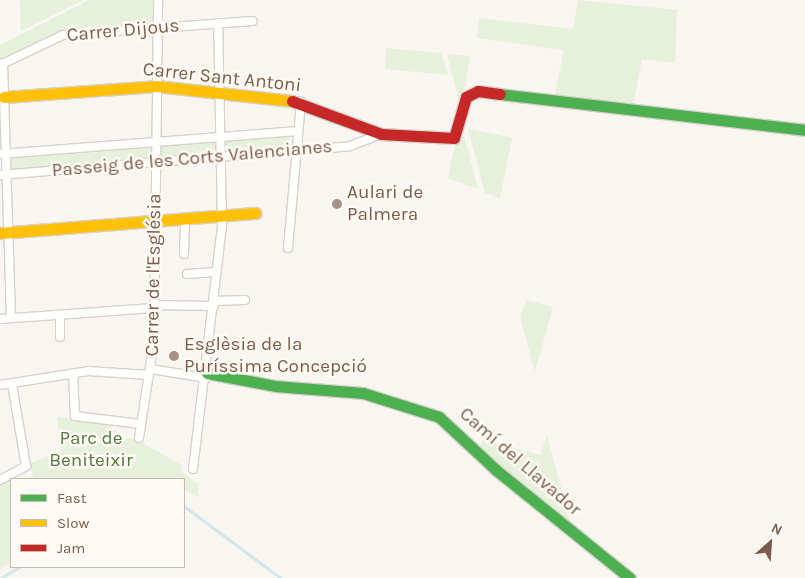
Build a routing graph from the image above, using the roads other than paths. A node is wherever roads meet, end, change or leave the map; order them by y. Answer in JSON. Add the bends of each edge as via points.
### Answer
{"nodes":[{"id":1,"x":158,"y":0,"type":"edge"},
{"id":2,"x":252,"y":21,"type":"dead end"},
{"id":3,"x":218,"y":23,"type":"junction"},
{"id":4,"x":157,"y":27,"type":"junction"},
{"id":5,"x":2,"y":64,"type":"edge"},
{"id":6,"x":156,"y":86,"type":"junction"},
{"id":7,"x":220,"y":93,"type":"junction"},
{"id":8,"x":4,"y":97,"type":"junction"},
{"id":9,"x":301,"y":102,"type":"junction"},
{"id":10,"x":805,"y":130,"type":"edge"},
{"id":11,"x":298,"y":131,"type":"junction"},
{"id":12,"x":381,"y":134,"type":"junction"},
{"id":13,"x":220,"y":137,"type":"junction"},
{"id":14,"x":155,"y":142,"type":"junction"},
{"id":15,"x":296,"y":151,"type":"junction"},
{"id":16,"x":3,"y":154,"type":"edge"},
{"id":17,"x":220,"y":157,"type":"junction"},
{"id":18,"x":156,"y":163,"type":"junction"},
{"id":19,"x":3,"y":175,"type":"edge"},
{"id":20,"x":255,"y":213,"type":"dead end"},
{"id":21,"x":222,"y":216,"type":"junction"},
{"id":22,"x":184,"y":218,"type":"junction"},
{"id":23,"x":155,"y":220,"type":"junction"},
{"id":24,"x":4,"y":233,"type":"edge"},
{"id":25,"x":288,"y":248,"type":"dead end"},
{"id":26,"x":184,"y":254,"type":"dead end"},
{"id":27,"x":216,"y":272,"type":"junction"},
{"id":28,"x":186,"y":274,"type":"dead end"},
{"id":29,"x":245,"y":300,"type":"dead end"},
{"id":30,"x":214,"y":303,"type":"junction"},
{"id":31,"x":154,"y":306,"type":"junction"},
{"id":32,"x":60,"y":315,"type":"junction"},
{"id":33,"x":11,"y":318,"type":"junction"},
{"id":34,"x":0,"y":319,"type":"edge"},
{"id":35,"x":60,"y":337,"type":"dead end"},
{"id":36,"x":73,"y":372,"type":"junction"},
{"id":37,"x":150,"y":372,"type":"junction"},
{"id":38,"x":206,"y":375,"type":"junction"},
{"id":39,"x":12,"y":384,"type":"junction"},
{"id":40,"x":0,"y":385,"type":"edge"},
{"id":41,"x":141,"y":424,"type":"junction"},
{"id":42,"x":139,"y":438,"type":"dead end"},
{"id":43,"x":193,"y":470,"type":"dead end"},
{"id":44,"x":0,"y":480,"type":"edge"},
{"id":45,"x":630,"y":578,"type":"edge"}],
"edges":[{"from":1,"to":4,"type":"street","name":"Carrer de l'Església"},
{"from":2,"to":3,"type":"street","name":"Carrer Dijous"},
{"from":3,"to":4,"type":"street","name":"Carrer Dijous"},
{"from":3,"to":7,"type":"street"},
{"from":4,"to":5,"type":"street","name":"Carrer Dijous","via":[[56,36]]},
{"from":4,"to":6,"type":"street","name":"Carrer de l'Església"},
{"from":5,"to":8,"type":"street"},
{"from":6,"to":7,"type":"street","name":"Carrer Sant Antoni"},
{"from":6,"to":8,"type":"street","name":"Carrer Sant Antoni"},
{"from":6,"to":14,"type":"street","name":"Carrer de l'Església"},
{"from":7,"to":9,"type":"street","name":"Carrer Sant Antoni"},
{"from":7,"to":13,"type":"street"},
{"from":8,"to":16,"type":"street"},
{"from":9,"to":11,"type":"street"},
{"from":9,"to":12,"type":"street","name":"Carrer Sant Antoni"},
{"from":10,"to":12,"type":"street","name":"Carrer Sant Antoni","via":[[605,110],[478,91],[466,97],[454,138]]},
{"from":11,"to":13,"type":"street","name":"Passeig de les Corts Valencianes"},
{"from":11,"to":15,"type":"street"},
{"from":12,"to":15,"type":"street","name":"Passeig de les Corts Valencianes","via":[[357,145]]},
{"from":13,"to":14,"type":"street","name":"Passeig de les Corts Valencianes"},
{"from":13,"to":17,"type":"street"},
{"from":14,"to":16,"type":"street","name":"Passeig de les Corts Valencianes"},
{"from":14,"to":18,"type":"street","name":"Carrer de l'Església"},
{"from":15,"to":17,"type":"street","name":"Passeig de les Corts Valencianes"},
{"from":15,"to":25,"type":"street"},
{"from":16,"to":19,"type":"street"},
{"from":17,"to":18,"type":"street","name":"Passeig de les Corts Valencianes"},
{"from":17,"to":21,"type":"street"},
{"from":18,"to":19,"type":"street","name":"Passeig de les Corts Valencianes"},
{"from":18,"to":23,"type":"street","name":"Carrer de l'Església"},
{"from":19,"to":24,"type":"street"},
{"from":20,"to":21,"type":"street"},
{"from":21,"to":22,"type":"street"},
{"from":21,"to":27,"type":"street"},
{"from":22,"to":23,"type":"street"},
{"from":22,"to":26,"type":"street"},
{"from":23,"to":24,"type":"street"},
{"from":23,"to":31,"type":"street","name":"Carrer de l'Església"},
{"from":24,"to":33,"type":"street"},
{"from":27,"to":28,"type":"street"},
{"from":27,"to":30,"type":"street"},
{"from":29,"to":30,"type":"street"},
{"from":30,"to":31,"type":"street"},
{"from":30,"to":38,"type":"street"},
{"from":31,"to":32,"type":"street"},
{"from":31,"to":37,"type":"street","name":"Carrer de l'Església"},
{"from":32,"to":33,"type":"street"},
{"from":32,"to":35,"type":"street"},
{"from":33,"to":34,"type":"street"},
{"from":36,"to":37,"type":"street"},
{"from":36,"to":39,"type":"street"},
{"from":36,"to":41,"type":"street","via":[[75,416]]},
{"from":37,"to":38,"type":"street"},
{"from":37,"to":41,"type":"street","name":"Carrer de l'Església"},
{"from":38,"to":43,"type":"street"},
{"from":38,"to":45,"type":"street","name":"Camí del Llavador","via":[[275,386],[363,393],[438,417]]},
{"from":39,"to":40,"type":"street"},
{"from":39,"to":44,"type":"street","via":[[26,466]]},
{"from":41,"to":42,"type":"street","name":"Carrer de l'Església"}]}
